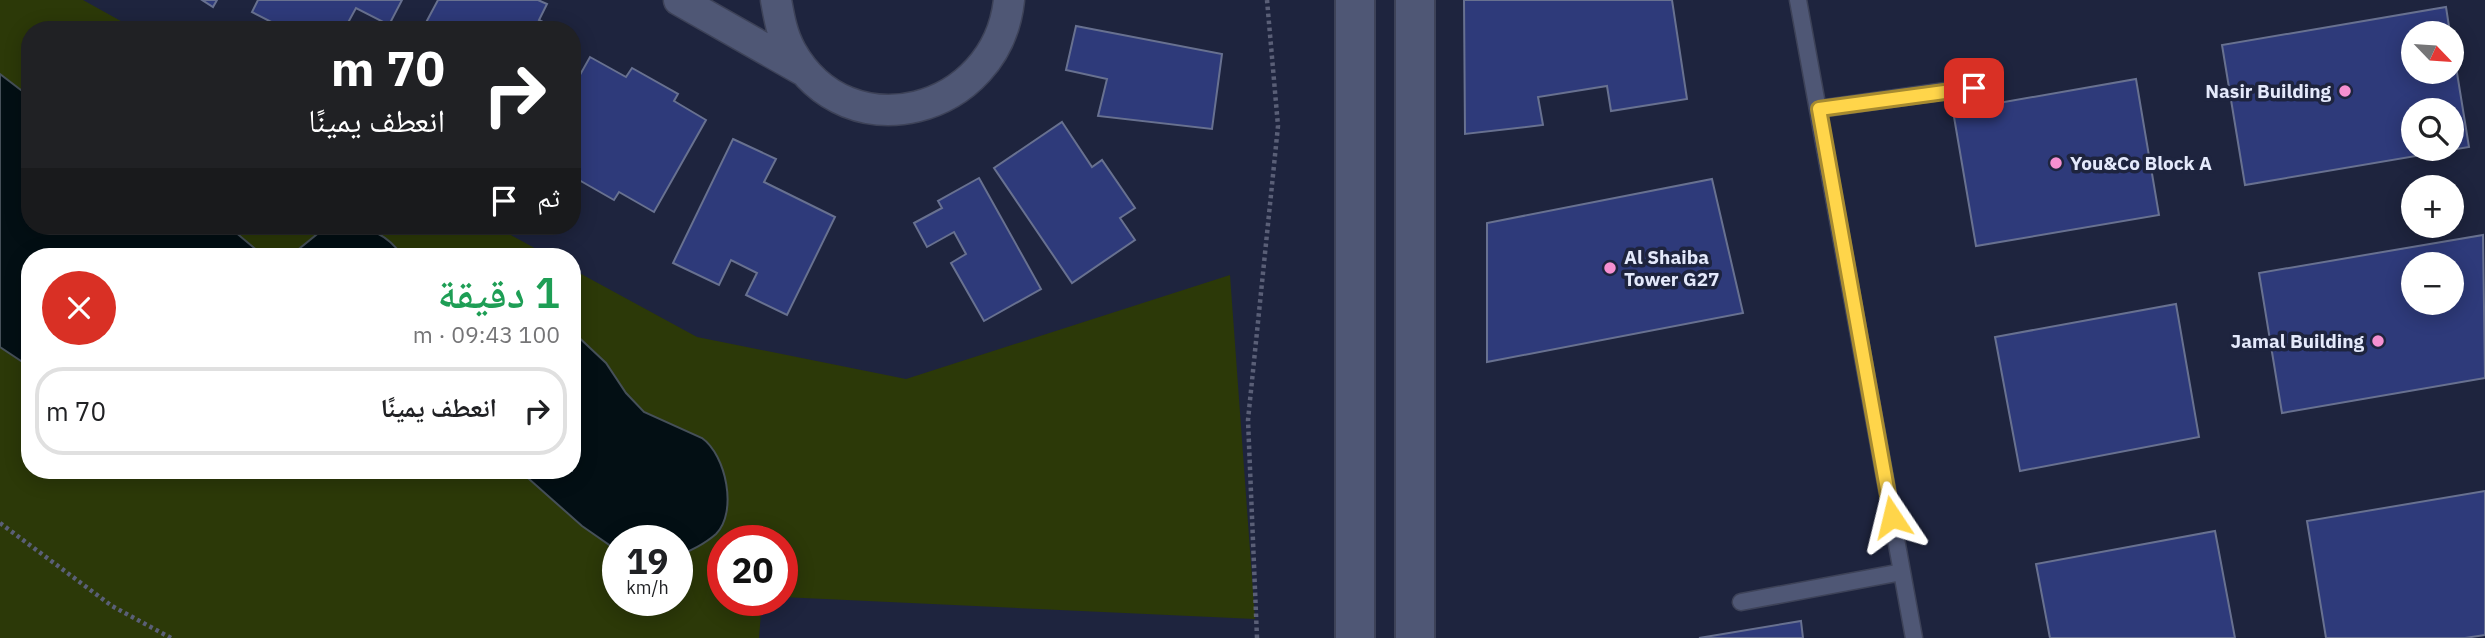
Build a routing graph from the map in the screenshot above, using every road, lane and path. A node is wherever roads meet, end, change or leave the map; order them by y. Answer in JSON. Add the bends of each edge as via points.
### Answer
{"nodes":[{"id":1,"x":679,"y":0,"type":"edge"},
{"id":2,"x":776,"y":0,"type":"edge"},
{"id":3,"x":1009,"y":0,"type":"edge"},
{"id":4,"x":1267,"y":0,"type":"edge"},
{"id":5,"x":1355,"y":0,"type":"edge"},
{"id":6,"x":1415,"y":0,"type":"edge"},
{"id":7,"x":1798,"y":0,"type":"edge"},
{"id":8,"x":808,"y":74,"type":"junction"},
{"id":9,"x":1974,"y":88,"type":"dead end"},
{"id":10,"x":1819,"y":109,"type":"junction"},
{"id":11,"x":0,"y":523,"type":"edge"},
{"id":12,"x":1902,"y":572,"type":"junction"},
{"id":13,"x":1741,"y":602,"type":"dead end"},
{"id":14,"x":171,"y":638,"type":"edge"},
{"id":15,"x":1257,"y":638,"type":"edge"},
{"id":16,"x":1355,"y":638,"type":"edge"},
{"id":17,"x":1415,"y":638,"type":"edge"},
{"id":18,"x":1914,"y":638,"type":"edge"}],
"edges":[{"from":1,"to":8,"type":"street"},
{"from":2,"to":8,"type":"street","via":[[791,51]]},
{"from":3,"to":8,"type":"street","via":[[1007,22],[995,50],[976,76],[951,95],[922,107],[891,111],[860,106],[832,93]]},
{"from":4,"to":15,"type":"path","via":[[1278,126],[1248,420]]},
{"from":5,"to":16,"type":"street"},
{"from":6,"to":17,"type":"street"},
{"from":7,"to":10,"type":"lane"},
{"from":9,"to":10,"type":"lane"},
{"from":10,"to":12,"type":"lane"},
{"from":11,"to":14,"type":"path","via":[[112,606]]},
{"from":12,"to":13,"type":"lane"},
{"from":12,"to":18,"type":"lane"}]}
